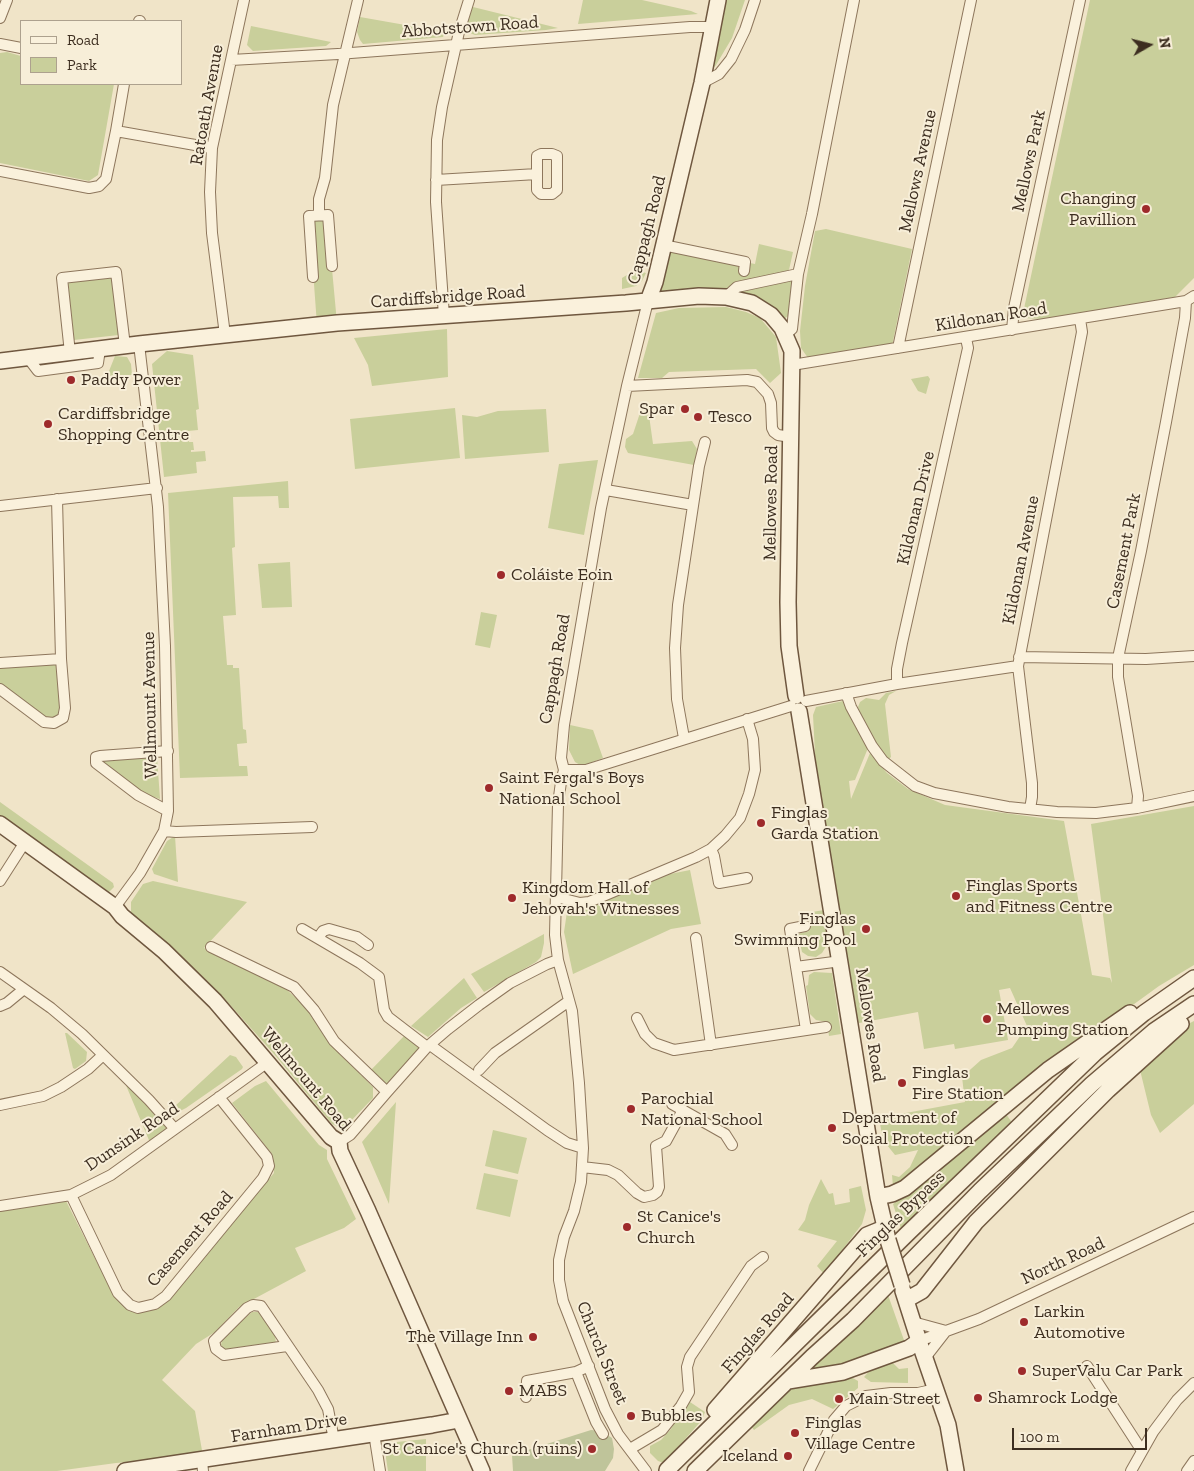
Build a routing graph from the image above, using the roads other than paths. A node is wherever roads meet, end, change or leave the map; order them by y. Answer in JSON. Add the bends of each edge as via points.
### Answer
{"nodes":[{"id":1,"x":7,"y":0,"type":"edge"},
{"id":2,"x":244,"y":0,"type":"edge"},
{"id":3,"x":358,"y":0,"type":"edge"},
{"id":4,"x":469,"y":0,"type":"edge"},
{"id":5,"x":718,"y":0,"type":"edge"},
{"id":6,"x":755,"y":0,"type":"edge"},
{"id":7,"x":854,"y":0,"type":"edge"},
{"id":8,"x":971,"y":0,"type":"edge"},
{"id":9,"x":1080,"y":0,"type":"edge"},
{"id":10,"x":0,"y":18,"type":"edge"},
{"id":11,"x":713,"y":27,"type":"junction"},
{"id":12,"x":0,"y":44,"type":"edge"},
{"id":13,"x":458,"y":44,"type":"junction"},
{"id":14,"x":20,"y":48,"type":"edge"},
{"id":15,"x":346,"y":52,"type":"junction"},
{"id":16,"x":231,"y":60,"type":"junction"},
{"id":17,"x":702,"y":83,"type":"junction"},
{"id":18,"x":124,"y":85,"type":"edge"},
{"id":19,"x":116,"y":131,"type":"junction"},
{"id":20,"x":212,"y":148,"type":"junction"},
{"id":21,"x":0,"y":171,"type":"edge"},
{"id":22,"x":537,"y":174,"type":"dead end"},
{"id":23,"x":436,"y":180,"type":"junction"},
{"id":24,"x":318,"y":216,"type":"junction"},
{"id":25,"x":663,"y":245,"type":"junction"},
{"id":26,"x":332,"y":266,"type":"dead end"},
{"id":27,"x":744,"y":271,"type":"dead end"},
{"id":28,"x":798,"y":274,"type":"junction"},
{"id":29,"x":313,"y":277,"type":"dead end"},
{"id":30,"x":726,"y":297,"type":"junction"},
{"id":31,"x":1190,"y":298,"type":"edge"},
{"id":32,"x":648,"y":301,"type":"junction"},
{"id":33,"x":444,"y":316,"type":"junction"},
{"id":34,"x":771,"y":316,"type":"joint"},
{"id":35,"x":1080,"y":318,"type":"junction"},
{"id":36,"x":1012,"y":330,"type":"junction"},
{"id":37,"x":225,"y":335,"type":"junction"},
{"id":38,"x":785,"y":335,"type":"junction"},
{"id":39,"x":966,"y":338,"type":"junction"},
{"id":40,"x":132,"y":345,"type":"junction"},
{"id":41,"x":898,"y":348,"type":"junction"},
{"id":42,"x":100,"y":349,"type":"junction"},
{"id":43,"x":70,"y":353,"type":"junction"},
{"id":44,"x":28,"y":358,"type":"junction"},
{"id":45,"x":0,"y":361,"type":"edge"},
{"id":46,"x":792,"y":366,"type":"junction"},
{"id":47,"x":627,"y":386,"type":"junction"},
{"id":48,"x":791,"y":437,"type":"junction"},
{"id":49,"x":705,"y":442,"type":"dead end"},
{"id":50,"x":157,"y":488,"type":"junction"},
{"id":51,"x":606,"y":490,"type":"junction"},
{"id":52,"x":58,"y":499,"type":"junction"},
{"id":53,"x":693,"y":505,"type":"junction"},
{"id":54,"x":0,"y":506,"type":"edge"},
{"id":55,"x":1194,"y":656,"type":"edge"},
{"id":56,"x":1118,"y":658,"type":"junction"},
{"id":57,"x":61,"y":659,"type":"junction"},
{"id":58,"x":0,"y":662,"type":"edge"},
{"id":59,"x":1018,"y":662,"type":"junction"},
{"id":60,"x":897,"y":684,"type":"junction"},
{"id":61,"x":0,"y":689,"type":"edge"},
{"id":62,"x":846,"y":693,"type":"junction"},
{"id":63,"x":798,"y":704,"type":"junction"},
{"id":64,"x":747,"y":719,"type":"junction"},
{"id":65,"x":684,"y":738,"type":"junction"},
{"id":66,"x":168,"y":751,"type":"junction"},
{"id":67,"x":564,"y":770,"type":"junction"},
{"id":68,"x":1194,"y":796,"type":"edge"},
{"id":69,"x":1137,"y":808,"type":"junction"},
{"id":70,"x":1030,"y":809,"type":"junction"},
{"id":71,"x":168,"y":811,"type":"junction"},
{"id":72,"x":0,"y":824,"type":"edge"},
{"id":73,"x":312,"y":827,"type":"dead end"},
{"id":74,"x":164,"y":830,"type":"junction"},
{"id":75,"x":25,"y":842,"type":"junction"},
{"id":76,"x":711,"y":850,"type":"junction"},
{"id":77,"x":747,"y":878,"type":"dead end"},
{"id":78,"x":0,"y":881,"type":"edge"},
{"id":79,"x":556,"y":898,"type":"junction"},
{"id":80,"x":115,"y":907,"type":"junction"},
{"id":81,"x":805,"y":926,"type":"dead end"},
{"id":82,"x":302,"y":928,"type":"dead end"},
{"id":83,"x":318,"y":938,"type":"junction"},
{"id":84,"x":696,"y":938,"type":"dead end"},
{"id":85,"x":368,"y":945,"type":"dead end"},
{"id":86,"x":210,"y":947,"type":"dead end"},
{"id":87,"x":558,"y":960,"type":"junction"},
{"id":88,"x":841,"y":961,"type":"junction"},
{"id":89,"x":796,"y":967,"type":"junction"},
{"id":90,"x":1194,"y":971,"type":"edge"},
{"id":91,"x":0,"y":972,"type":"edge"},
{"id":92,"x":1194,"y":978,"type":"edge"},
{"id":93,"x":24,"y":989,"type":"junction"},
{"id":94,"x":569,"y":1001,"type":"junction"},
{"id":95,"x":1194,"y":1004,"type":"edge"},
{"id":96,"x":0,"y":1006,"type":"edge"},
{"id":97,"x":1194,"y":1014,"type":"edge"},
{"id":98,"x":638,"y":1018,"type":"dead end"},
{"id":99,"x":826,"y":1027,"type":"dead end"},
{"id":100,"x":806,"y":1030,"type":"junction"},
{"id":101,"x":711,"y":1045,"type":"junction"},
{"id":102,"x":429,"y":1046,"type":"junction"},
{"id":103,"x":103,"y":1055,"type":"junction"},
{"id":104,"x":268,"y":1062,"type":"junction"},
{"id":105,"x":479,"y":1070,"type":"dead end"},
{"id":106,"x":387,"y":1092,"type":"junction"},
{"id":107,"x":219,"y":1097,"type":"junction"},
{"id":108,"x":672,"y":1104,"type":"dead end"},
{"id":109,"x":0,"y":1106,"type":"edge"},
{"id":110,"x":683,"y":1110,"type":"junction"},
{"id":111,"x":174,"y":1128,"type":"junction"},
{"id":112,"x":339,"y":1142,"type":"junction"},
{"id":113,"x":732,"y":1145,"type":"dead end"},
{"id":114,"x":583,"y":1148,"type":"junction"},
{"id":115,"x":582,"y":1168,"type":"junction"},
{"id":116,"x":71,"y":1195,"type":"junction"},
{"id":117,"x":878,"y":1197,"type":"junction"},
{"id":118,"x":0,"y":1206,"type":"edge"},
{"id":119,"x":1194,"y":1217,"type":"edge"},
{"id":120,"x":886,"y":1234,"type":"junction"},
{"id":121,"x":763,"y":1257,"type":"dead end"},
{"id":122,"x":904,"y":1292,"type":"junction"},
{"id":123,"x":913,"y":1322,"type":"junction"},
{"id":124,"x":946,"y":1331,"type":"junction"},
{"id":125,"x":919,"y":1342,"type":"junction"},
{"id":126,"x":287,"y":1346,"type":"junction"},
{"id":127,"x":925,"y":1358,"type":"junction"},
{"id":128,"x":589,"y":1366,"type":"junction"},
{"id":129,"x":1087,"y":1366,"type":"dead end"},
{"id":130,"x":576,"y":1372,"type":"junction"},
{"id":131,"x":788,"y":1381,"type":"junction"},
{"id":132,"x":1194,"y":1383,"type":"edge"},
{"id":133,"x":936,"y":1389,"type":"junction"},
{"id":134,"x":526,"y":1397,"type":"dead end"},
{"id":135,"x":459,"y":1420,"type":"junction"},
{"id":136,"x":374,"y":1433,"type":"junction"},
{"id":137,"x":603,"y":1434,"type":"dead end"},
{"id":138,"x":334,"y":1440,"type":"junction"},
{"id":139,"x":630,"y":1450,"type":"junction"},
{"id":140,"x":1142,"y":1451,"type":"junction"},
{"id":141,"x":1194,"y":1461,"type":"edge"},
{"id":142,"x":202,"y":1466,"type":"edge"},
{"id":143,"x":667,"y":1470,"type":"edge"},
{"id":144,"x":125,"y":1471,"type":"edge"},
{"id":145,"x":380,"y":1471,"type":"edge"},
{"id":146,"x":482,"y":1471,"type":"edge"},
{"id":147,"x":646,"y":1471,"type":"edge"},
{"id":148,"x":695,"y":1471,"type":"edge"},
{"id":149,"x":808,"y":1471,"type":"edge"},
{"id":150,"x":956,"y":1471,"type":"edge"},
{"id":151,"x":1132,"y":1471,"type":"edge"},
{"id":152,"x":1187,"y":1471,"type":"edge"}],
"edges":[{"from":1,"to":10,"type":"street"},
{"from":2,"to":16,"type":"street","name":"Ratoath Avenue"},
{"from":3,"to":15,"type":"street"},
{"from":4,"to":13,"type":"street"},
{"from":5,"to":11,"type":"main road","name":"Cappagh Road"},
{"from":6,"to":17,"type":"street","via":[[746,30],[731,59],[718,74]]},
{"from":7,"to":28,"type":"street"},
{"from":8,"to":41,"type":"street","name":"Mellows Avenue"},
{"from":9,"to":36,"type":"street","name":"Mellows Park"},
{"from":11,"to":13,"type":"street","name":"Abbotstown Road"},
{"from":11,"to":17,"type":"main road","name":"Cappagh Road"},
{"from":12,"to":14,"type":"street"},
{"from":13,"to":15,"type":"street","name":"Abbotstown Road"},
{"from":13,"to":23,"type":"street","via":[[442,107]]},
{"from":15,"to":16,"type":"street","name":"Abbotstown Road"},
{"from":15,"to":24,"type":"street","via":[[333,105]]},
{"from":16,"to":20,"type":"street","name":"Ratoath Avenue"},
{"from":17,"to":25,"type":"main road","name":"Cappagh Road"},
{"from":18,"to":19,"type":"street"},
{"from":19,"to":20,"type":"street"},
{"from":19,"to":21,"type":"street","via":[[106,179],[98,186],[89,188]]},
{"from":20,"to":37,"type":"street","name":"Ratoath Avenue","via":[[212,233]]},
{"from":22,"to":23,"type":"street"},
{"from":23,"to":33,"type":"street"},
{"from":24,"to":26,"type":"street","via":[[328,215]]},
{"from":24,"to":29,"type":"street","via":[[309,216]]},
{"from":25,"to":27,"type":"street","via":[[745,262]]},
{"from":25,"to":32,"type":"main road","name":"Cappagh Road"},
{"from":28,"to":30,"type":"street","via":[[737,287]]},
{"from":28,"to":38,"type":"street","via":[[792,329]]},
{"from":30,"to":32,"type":"main road","name":"Cardiffsbridge Road"},
{"from":30,"to":34,"type":"main road","name":"Cardiffsbridge Road","via":[[752,303]]},
{"from":31,"to":35,"type":"street","name":"Kildonan Road"},
{"from":31,"to":56,"type":"street","name":"Casement Park"},
{"from":32,"to":33,"type":"main road","name":"Cardiffsbridge Road"},
{"from":32,"to":47,"type":"street","name":"Cappagh Road"},
{"from":33,"to":37,"type":"main road","name":"Cardiffsbridge Road"},
{"from":34,"to":38,"type":"main road","name":"Mellowes Road"},
{"from":35,"to":36,"type":"street","name":"Kildonan Road"},
{"from":35,"to":59,"type":"street","name":"Kildonan Avenue","via":[[1082,332]]},
{"from":36,"to":39,"type":"street","name":"Kildonan Road"},
{"from":37,"to":40,"type":"main road","name":"Cardiffsbridge Road"},
{"from":38,"to":46,"type":"main road","name":"Mellowes Road","via":[[792,351]]},
{"from":39,"to":41,"type":"street","name":"Kildonan Road"},
{"from":39,"to":60,"type":"street","name":"Kildonan Drive","via":[[968,348],[902,643]]},
{"from":40,"to":42,"type":"main road","name":"Cardiffsbridge Road"},
{"from":40,"to":43,"type":"street","via":[[116,272],[62,278]]},
{"from":40,"to":50,"type":"street","name":"Wellmount Avenue"},
{"from":41,"to":46,"type":"street","name":"Kildonan Road"},
{"from":42,"to":43,"type":"main road","name":"Cardiffsbridge Road"},
{"from":42,"to":44,"type":"street","via":[[98,363],[38,371]]},
{"from":43,"to":44,"type":"main road","name":"Cardiffsbridge Road"},
{"from":44,"to":45,"type":"main road","name":"Cardiffsbridge Road"},
{"from":46,"to":48,"type":"main road","name":"Mellowes Road"},
{"from":47,"to":48,"type":"street","via":[[757,382],[768,394],[774,432]]},
{"from":47,"to":51,"type":"street","name":"Cappagh Road"},
{"from":48,"to":63,"type":"main road","name":"Mellowes Road","via":[[788,602]]},
{"from":49,"to":53,"type":"street"},
{"from":50,"to":52,"type":"street"},
{"from":50,"to":66,"type":"street","name":"Wellmount Avenue"},
{"from":51,"to":53,"type":"street"},
{"from":51,"to":67,"type":"street","name":"Cappagh Road","via":[[564,725],[561,758]]},
{"from":52,"to":54,"type":"street"},
{"from":52,"to":57,"type":"street"},
{"from":53,"to":65,"type":"street","via":[[675,648],[677,699]]},
{"from":55,"to":56,"type":"street"},
{"from":56,"to":59,"type":"street"},
{"from":56,"to":69,"type":"street","name":"Casement Park","via":[[1118,677],[1138,796]]},
{"from":57,"to":58,"type":"street"},
{"from":57,"to":61,"type":"street","via":[[65,708],[63,718],[54,723],[44,722]]},
{"from":59,"to":60,"type":"street"},
{"from":59,"to":70,"type":"street","name":"Kildonan Avenue","via":[[1032,783]]},
{"from":60,"to":62,"type":"street"},
{"from":62,"to":63,"type":"street"},
{"from":62,"to":70,"type":"street","via":[[883,761],[915,786],[954,797]]},
{"from":63,"to":64,"type":"street"},
{"from":63,"to":88,"type":"main road","name":"Mellowes Road"},
{"from":64,"to":65,"type":"street"},
{"from":64,"to":76,"type":"street","via":[[753,739],[755,770],[749,794],[740,818]]},
{"from":65,"to":67,"type":"street","via":[[586,770]]},
{"from":66,"to":71,"type":"street","name":"Wellmount Avenue"},
{"from":66,"to":71,"type":"street","via":[[96,757],[96,763],[138,795]]},
{"from":67,"to":79,"type":"street","name":"Cappagh Road","via":[[558,804]]},
{"from":68,"to":69,"type":"street"},
{"from":69,"to":70,"type":"street","via":[[1096,813]]},
{"from":71,"to":74,"type":"street","name":"Wellmount Avenue"},
{"from":72,"to":75,"type":"main road","name":"Wellmount Road"},
{"from":73,"to":74,"type":"street"},
{"from":74,"to":80,"type":"street","name":"Wellmount Avenue","via":[[140,873]]},
{"from":75,"to":78,"type":"street"},
{"from":75,"to":80,"type":"main road","name":"Wellmount Road"},
{"from":76,"to":77,"type":"street","via":[[719,883]]},
{"from":76,"to":79,"type":"street","via":[[589,902],[580,904]]},
{"from":79,"to":87,"type":"street","name":"Cappagh Road"},
{"from":80,"to":104,"type":"main road","name":"Wellmount Road","via":[[215,1001]]},
{"from":81,"to":89,"type":"street","via":[[790,929]]},
{"from":82,"to":83,"type":"street"},
{"from":83,"to":85,"type":"street","via":[[329,929],[356,937]]},
{"from":83,"to":102,"type":"street","via":[[379,977],[388,1017]]},
{"from":84,"to":101,"type":"street"},
{"from":86,"to":106,"type":"street","via":[[294,987],[334,1041]]},
{"from":87,"to":94,"type":"street","name":"Cappagh Road"},
{"from":87,"to":102,"type":"street","via":[[510,983]]},
{"from":88,"to":89,"type":"street"},
{"from":88,"to":117,"type":"main road","name":"Mellowes Road"},
{"from":89,"to":100,"type":"street"},
{"from":90,"to":117,"type":"main road","via":[[1048,1070],[905,1188]]},
{"from":91,"to":93,"type":"street"},
{"from":92,"to":143,"type":"main road","name":"Finglas Bypass","via":[[1144,1013],[1074,1072]]},
{"from":93,"to":96,"type":"street"},
{"from":93,"to":103,"type":"street","via":[[51,1008]]},
{"from":94,"to":105,"type":"street","via":[[495,1053]]},
{"from":94,"to":114,"type":"street","name":"Cappagh Road","via":[[576,1038]]},
{"from":95,"to":131,"type":"main road","via":[[1154,1031],[1092,1084]]},
{"from":97,"to":122,"type":"main road","via":[[1167,1034],[1108,1090],[976,1222],[922,1291]]},
{"from":98,"to":101,"type":"street","via":[[645,1034],[661,1047],[674,1050]]},
{"from":99,"to":100,"type":"street"},
{"from":100,"to":101,"type":"street"},
{"from":102,"to":106,"type":"street"},
{"from":102,"to":114,"type":"street","via":[[547,1130],[567,1143]]},
{"from":103,"to":109,"type":"street","via":[[88,1069],[43,1096]]},
{"from":103,"to":111,"type":"street"},
{"from":104,"to":107,"type":"street","name":"Dunsink Road"},
{"from":104,"to":112,"type":"main road","name":"Wellmount Road","via":[[330,1137]]},
{"from":106,"to":112,"type":"street","via":[[350,1135]]},
{"from":107,"to":111,"type":"street","name":"Dunsink Road"},
{"from":107,"to":116,"type":"street","name":"Casement Road","via":[[267,1157],[269,1166],[264,1178],[166,1296],[155,1304],[138,1308],[118,1294]]},
{"from":108,"to":110,"type":"street"},
{"from":110,"to":113,"type":"street","via":[[725,1134]]},
{"from":110,"to":115,"type":"street","via":[[666,1141],[656,1146],[659,1187],[653,1195],[644,1197],[637,1194],[618,1175],[608,1170]]},
{"from":111,"to":116,"type":"street","name":"Dunsink Road","via":[[111,1175]]},
{"from":112,"to":135,"type":"main road","name":"Wellmount Road","via":[[340,1151]]},
{"from":114,"to":115,"type":"street","name":"Church Street"},
{"from":115,"to":128,"type":"street","name":"Church Street","via":[[574,1211],[559,1260],[559,1280],[563,1301]]},
{"from":116,"to":118,"type":"street","name":"Dunsink Road"},
{"from":117,"to":120,"type":"main road","name":"Mellowes Road"},
{"from":119,"to":124,"type":"street","name":"North Road","via":[[979,1319]]},
{"from":120,"to":122,"type":"main road","name":"Mellowes Road","bridge":true},
{"from":120,"to":143,"type":"main road","name":"Finglas Road","via":[[866,1235],[696,1430]]},
{"from":121,"to":139,"type":"street","via":[[751,1266],[690,1357],[687,1367],[689,1392],[681,1406],[662,1430]]},
{"from":122,"to":123,"type":"main road","name":"Mellowes Road"},
{"from":123,"to":124,"type":"street"},
{"from":123,"to":125,"type":"main road","name":"Mellowes Road"},
{"from":124,"to":125,"type":"street","name":"North Road"},
{"from":124,"to":127,"type":"street"},
{"from":125,"to":127,"type":"main road","name":"Mellowes Road"},
{"from":125,"to":131,"type":"main road","via":[[843,1372]]},
{"from":126,"to":126,"type":"street","via":[[260,1306],[253,1305],[214,1341],[216,1349],[224,1355]]},
{"from":126,"to":138,"type":"street","via":[[328,1409]]},
{"from":127,"to":133,"type":"main road","name":"Mellowes Road"},
{"from":128,"to":130,"type":"street"},
{"from":128,"to":139,"type":"street","name":"Church Street","via":[[605,1409]]},
{"from":129,"to":140,"type":"street"},
{"from":130,"to":134,"type":"street","via":[[527,1381]]},
{"from":130,"to":137,"type":"street"},
{"from":131,"to":148,"type":"main road"},
{"from":132,"to":140,"type":"street","via":[[1177,1400]]},
{"from":133,"to":149,"type":"street","via":[[866,1396],[846,1406],[834,1420]]},
{"from":133,"to":150,"type":"main road","name":"Mellowes Road","via":[[948,1425]]},
{"from":135,"to":136,"type":"main road","name":"Farnham Drive"},
{"from":135,"to":146,"type":"main road","name":"Wellmount Road"},
{"from":136,"to":138,"type":"main road","name":"Farnham Drive"},
{"from":136,"to":145,"type":"street"},
{"from":138,"to":142,"type":"main road","name":"Farnham Drive"},
{"from":139,"to":147,"type":"street","name":"Church Street"},
{"from":140,"to":151,"type":"street"},
{"from":141,"to":152,"type":"street"},
{"from":142,"to":144,"type":"main road","name":"Farnham Drive"}]}
